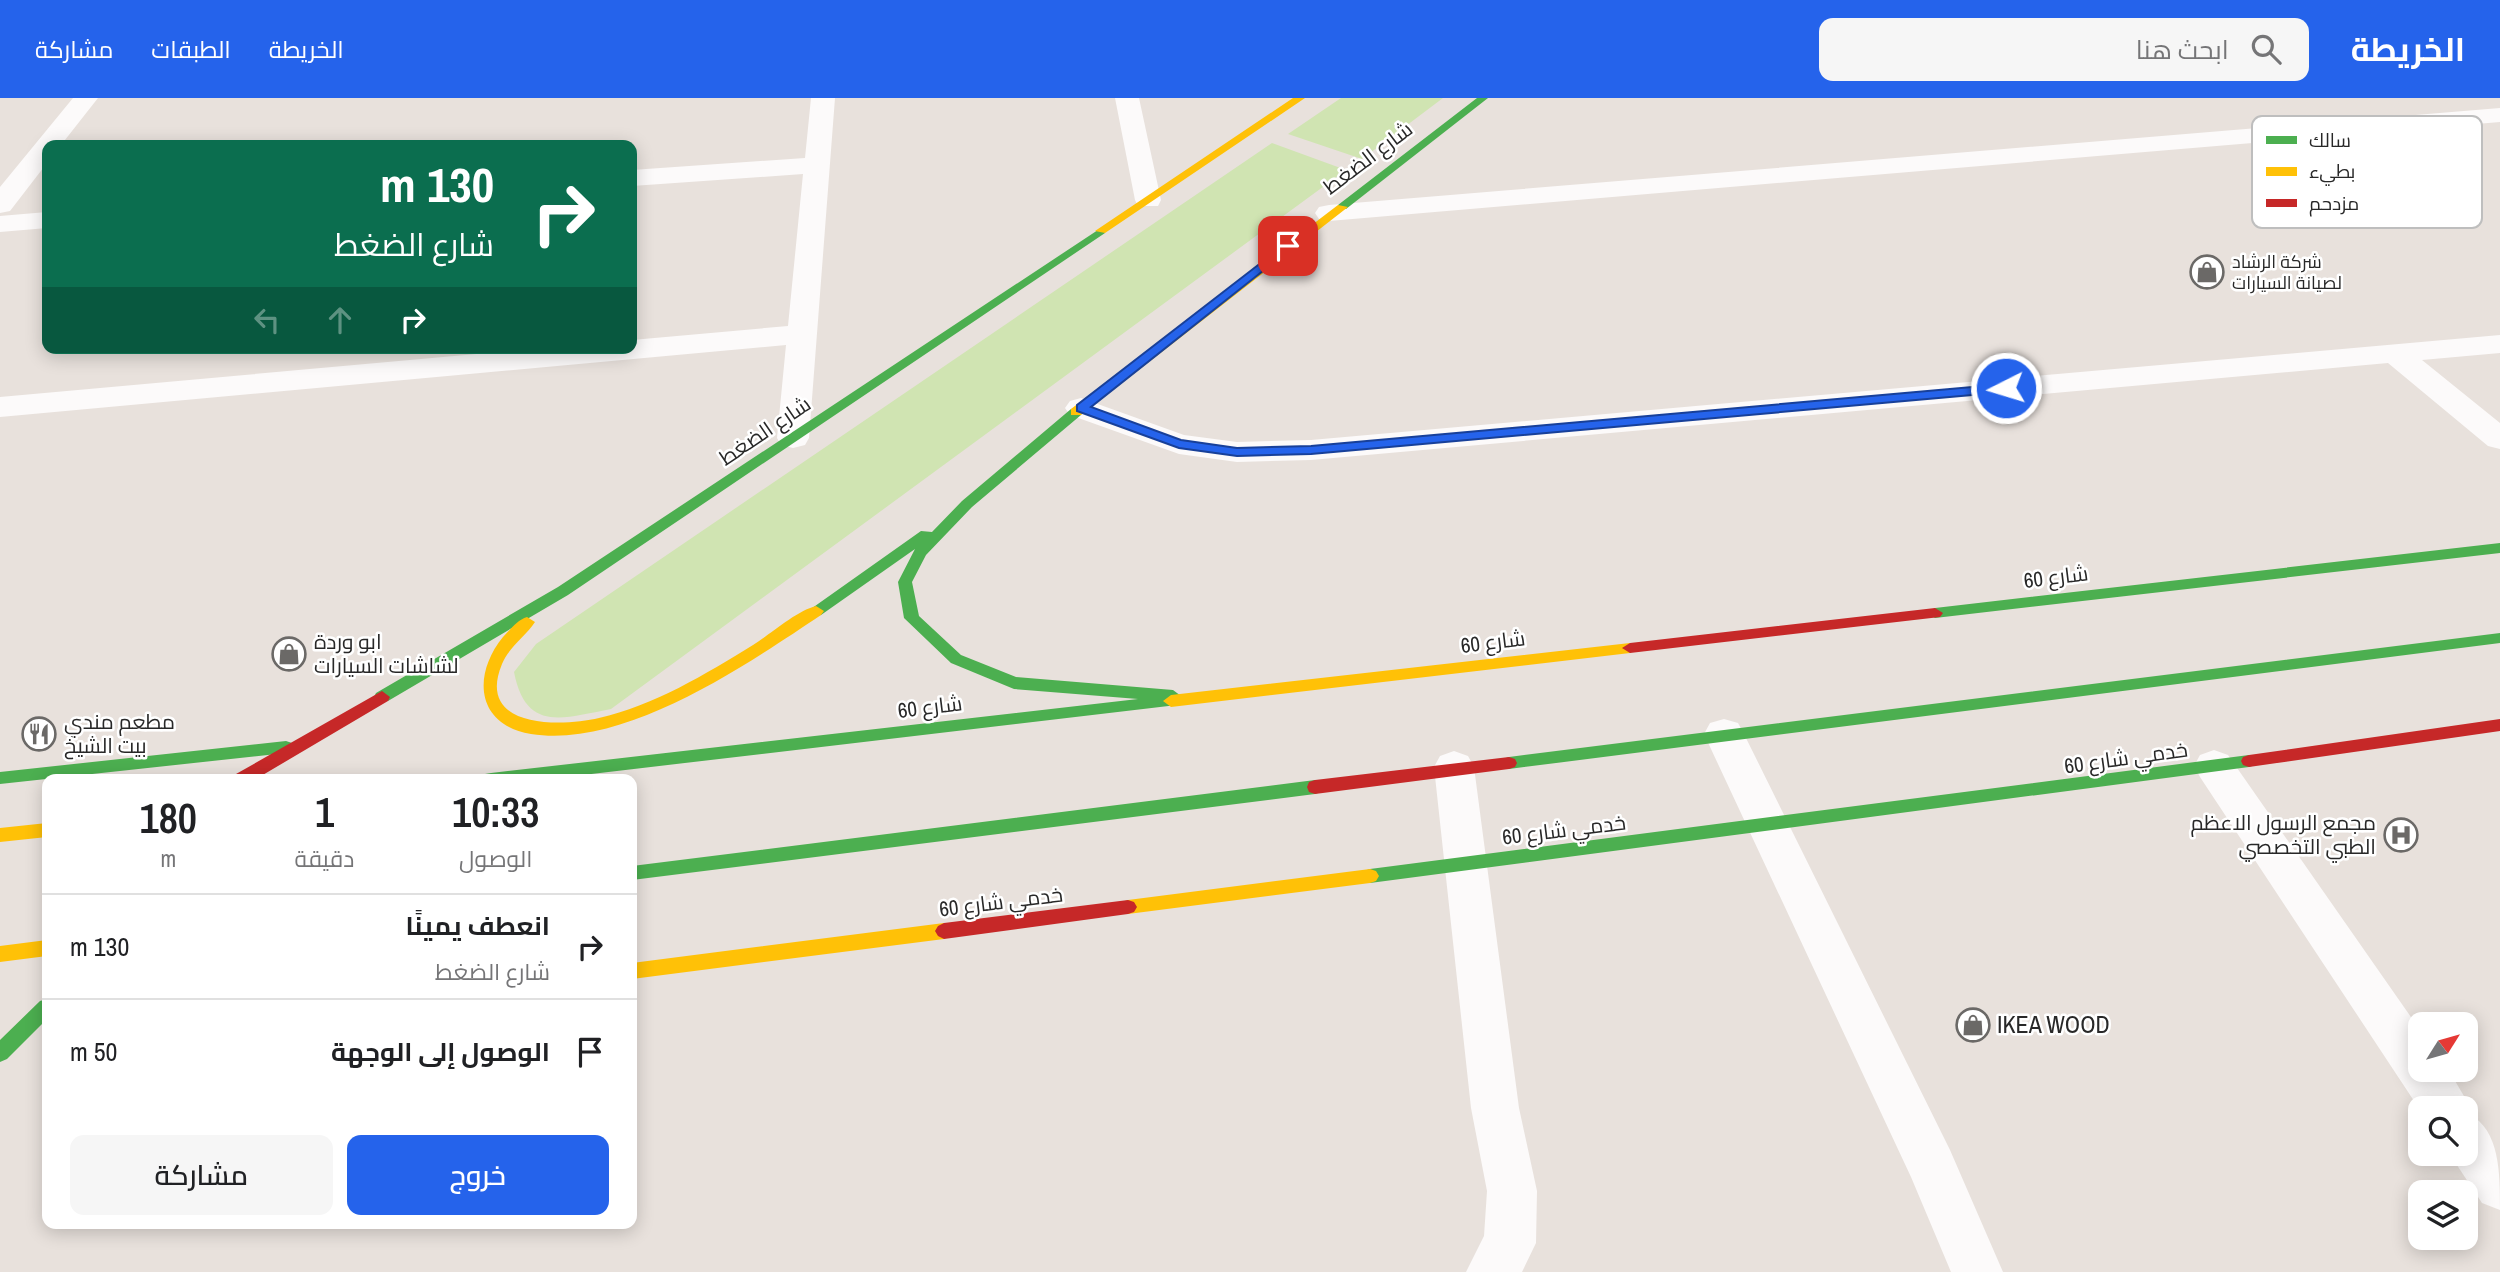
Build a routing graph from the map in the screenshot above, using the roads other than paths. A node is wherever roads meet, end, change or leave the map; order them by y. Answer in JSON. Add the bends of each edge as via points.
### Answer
{"nodes":[{"id":1,"x":86,"y":98,"type":"edge"},
{"id":2,"x":823,"y":98,"type":"edge"},
{"id":3,"x":1127,"y":98,"type":"edge"},
{"id":4,"x":1300,"y":98,"type":"edge"},
{"id":5,"x":1483,"y":98,"type":"edge"},
{"id":6,"x":2500,"y":115,"type":"edge"},
{"id":7,"x":2482,"y":117,"type":"edge"},
{"id":8,"x":2252,"y":136,"type":"edge"},
{"id":9,"x":53,"y":140,"type":"edge"},
{"id":10,"x":42,"y":153,"type":"edge"},
{"id":11,"x":817,"y":165,"type":"junction"},
{"id":12,"x":637,"y":178,"type":"edge"},
{"id":13,"x":1148,"y":200,"type":"junction"},
{"id":14,"x":0,"y":205,"type":"edge"},
{"id":15,"x":1329,"y":214,"type":"junction"},
{"id":16,"x":42,"y":220,"type":"edge"},
{"id":17,"x":0,"y":224,"type":"edge"},
{"id":18,"x":802,"y":334,"type":"junction"},
{"id":19,"x":2500,"y":344,"type":"edge"},
{"id":20,"x":637,"y":349,"type":"edge"},
{"id":21,"x":582,"y":354,"type":"edge"},
{"id":22,"x":2396,"y":354,"type":"junction"},
{"id":23,"x":0,"y":407,"type":"edge"},
{"id":24,"x":1081,"y":408,"type":"junction"},
{"id":25,"x":793,"y":438,"type":"junction"},
{"id":26,"x":2500,"y":439,"type":"edge"},
{"id":27,"x":967,"y":504,"type":"junction"},
{"id":28,"x":2500,"y":548,"type":"edge"},
{"id":29,"x":563,"y":590,"type":"junction"},
{"id":30,"x":2500,"y":638,"type":"edge"},
{"id":31,"x":1192,"y":698,"type":"junction"},
{"id":32,"x":2500,"y":725,"type":"edge"},
{"id":33,"x":1724,"y":734,"type":"junction"},
{"id":34,"x":298,"y":746,"type":"junction"},
{"id":35,"x":2214,"y":766,"type":"junction"},
{"id":36,"x":1454,"y":767,"type":"junction"},
{"id":37,"x":250,"y":774,"type":"edge"},
{"id":38,"x":534,"y":774,"type":"edge"},
{"id":39,"x":0,"y":778,"type":"edge"},
{"id":40,"x":1768,"y":826,"type":"junction"},
{"id":41,"x":42,"y":831,"type":"edge"},
{"id":42,"x":0,"y":835,"type":"edge"},
{"id":43,"x":1465,"y":864,"type":"junction"},
{"id":44,"x":637,"y":872,"type":"edge"},
{"id":45,"x":42,"y":949,"type":"edge"},
{"id":46,"x":0,"y":954,"type":"edge"},
{"id":47,"x":637,"y":970,"type":"edge"},
{"id":48,"x":42,"y":1012,"type":"edge"},
{"id":49,"x":24,"y":1048,"type":"dead end"},
{"id":50,"x":2408,"y":1051,"type":"edge"},
{"id":51,"x":1,"y":1052,"type":"edge"},
{"id":52,"x":2478,"y":1154,"type":"edge"},
{"id":53,"x":2500,"y":1186,"type":"edge"},
{"id":54,"x":1492,"y":1272,"type":"edge"},
{"id":55,"x":1977,"y":1272,"type":"edge"}],
"edges":[{"from":1,"to":9,"type":"street"},
{"from":2,"to":11,"type":"street"},
{"from":3,"to":13,"type":"street"},
{"from":4,"to":13,"type":"main road","name":"شارع الضغط"},
{"from":5,"to":15,"type":"main road","name":"شارع الضغط"},
{"from":6,"to":7,"type":"street"},
{"from":8,"to":15,"type":"street"},
{"from":10,"to":14,"type":"street"},
{"from":11,"to":12,"type":"street"},
{"from":11,"to":18,"type":"street"},
{"from":13,"to":25,"type":"main road","name":"شارع الضغط"},
{"from":15,"to":24,"type":"main road","name":"شارع الضغط"},
{"from":16,"to":17,"type":"street"},
{"from":18,"to":20,"type":"street"},
{"from":18,"to":25,"type":"street"},
{"from":19,"to":22,"type":"street"},
{"from":21,"to":23,"type":"street"},
{"from":22,"to":24,"type":"street","via":[[1311,450],[1237,452],[1179,444]]},
{"from":22,"to":26,"type":"street"},
{"from":24,"to":27,"type":"main road","name":"شارع الضغط"},
{"from":25,"to":29,"type":"main road","name":"شارع الضغط"},
{"from":27,"to":29,"type":"main road","via":[[737,663],[610,723],[558,734],[524,730],[504,718],[491,691],[495,662],[512,636]]},
{"from":27,"to":31,"type":"main road","name":"شارع الضغط","via":[[920,552],[905,582],[912,618],[956,659],[1014,682]]},
{"from":28,"to":31,"type":"main road","name":"شارع 60"},
{"from":29,"to":34,"type":"main road","name":"شارع الضغط"},
{"from":30,"to":33,"type":"main road"},
{"from":31,"to":38,"type":"main road","name":"شارع 60"},
{"from":32,"to":35,"type":"main road","name":"خدمي شارع 60"},
{"from":33,"to":36,"type":"main road"},
{"from":33,"to":40,"type":"street"},
{"from":34,"to":37,"type":"main road","name":"شارع الضغط"},
{"from":34,"to":39,"type":"main road"},
{"from":35,"to":40,"type":"main road","name":"خدمي شارع 60"},
{"from":35,"to":50,"type":"street"},
{"from":36,"to":43,"type":"street"},
{"from":36,"to":44,"type":"main road"},
{"from":40,"to":43,"type":"main road","name":"خدمي شارع 60"},
{"from":40,"to":55,"type":"street","via":[[1932,1167]]},
{"from":41,"to":42,"type":"main road"},
{"from":43,"to":47,"type":"main road","name":"خدمي شارع 60"},
{"from":43,"to":54,"type":"street","via":[[1495,1108],[1512,1191],[1510,1243]]},
{"from":45,"to":46,"type":"main road"},
{"from":48,"to":51,"type":"main road"},
{"from":49,"to":51,"type":"main road"},
{"from":52,"to":53,"type":"street"}]}
